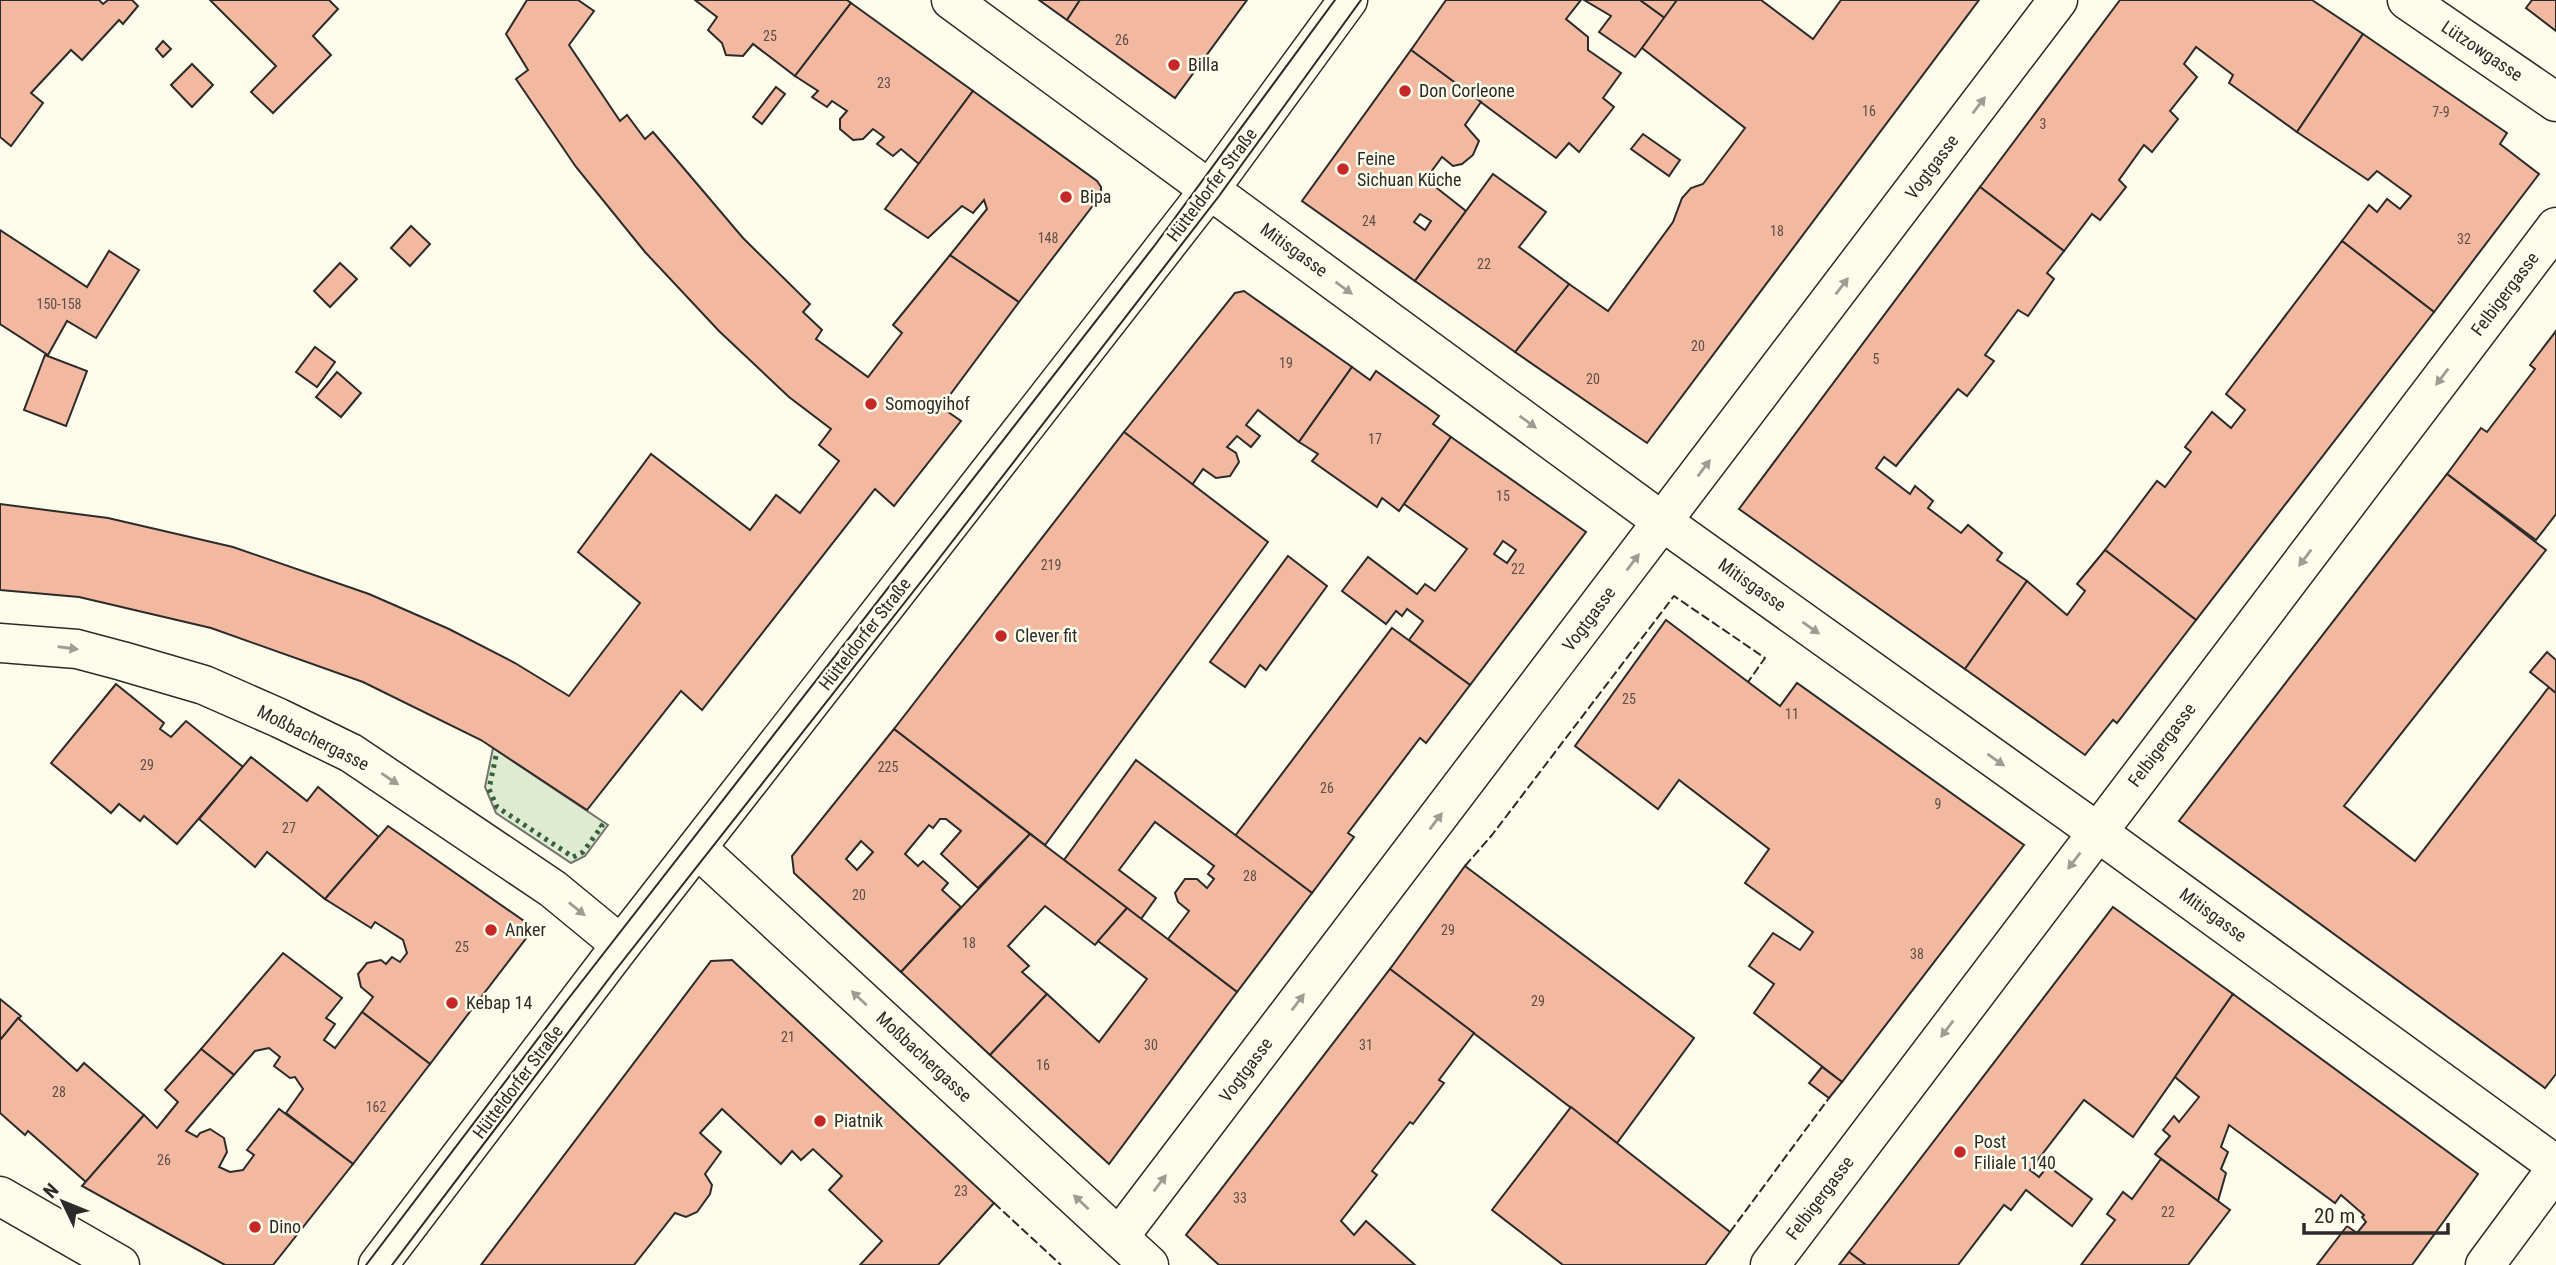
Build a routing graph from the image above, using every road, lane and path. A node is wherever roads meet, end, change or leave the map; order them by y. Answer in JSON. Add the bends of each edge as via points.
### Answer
{"nodes":[{"id":1,"x":951,"y":0,"type":"edge"},
{"id":2,"x":1348,"y":0,"type":"edge"},
{"id":3,"x":2058,"y":0,"type":"edge"},
{"id":4,"x":2407,"y":0,"type":"edge"},
{"id":5,"x":2556,"y":102,"type":"edge"},
{"id":6,"x":1210,"y":189,"type":"junction"},
{"id":7,"x":2556,"y":227,"type":"edge"},
{"id":8,"x":1663,"y":522,"type":"junction"},
{"id":9,"x":0,"y":643,"type":"edge"},
{"id":10,"x":2096,"y":831,"type":"junction"},
{"id":11,"x":698,"y":849,"type":"junction"},
{"id":12,"x":621,"y":946,"type":"junction"},
{"id":13,"x":2556,"y":1167,"type":"edge"},
{"id":14,"x":0,"y":1196,"type":"edge"},
{"id":15,"x":1119,"y":1237,"type":"junction"},
{"id":16,"x":120,"y":1265,"type":"edge"},
{"id":17,"x":378,"y":1265,"type":"edge"},
{"id":18,"x":1149,"y":1265,"type":"edge"},
{"id":19,"x":1770,"y":1265,"type":"edge"},
{"id":20,"x":2485,"y":1265,"type":"edge"}],
"edges":[{"from":1,"to":6,"type":"street","name":"Mitisgasse"},
{"from":2,"to":6,"type":"street","name":"Hütteldorfer Straße"},
{"from":8,"to":3,"type":"street","name":"Vogtgasse","one_way":true},
{"from":4,"to":5,"type":"street","name":"Lützowgasse"},
{"from":6,"to":8,"type":"street","name":"Mitisgasse","one_way":true},
{"from":6,"to":11,"type":"street","name":"Hütteldorfer Straße"},
{"from":7,"to":10,"type":"street","name":"Felbigergasse","one_way":true},
{"from":8,"to":10,"type":"street","name":"Mitisgasse","one_way":true},
{"from":15,"to":8,"type":"street","name":"Vogtgasse","one_way":true},
{"from":9,"to":12,"type":"street","name":"Moßbachergasse","one_way":true,"via":[[77,649],[204,685],[351,753],[553,889]]},
{"from":10,"to":13,"type":"street","name":"Mitisgasse"},
{"from":10,"to":19,"type":"street","name":"Felbigergasse","one_way":true},
{"from":11,"to":12,"type":"street","name":"Hütteldorfer Straße"},
{"from":15,"to":11,"type":"street","name":"Moßbachergasse","one_way":true},
{"from":12,"to":17,"type":"street","name":"Hütteldorfer Straße"},
{"from":13,"to":20,"type":"street"},
{"from":14,"to":16,"type":"street"},
{"from":15,"to":18,"type":"street","name":"Moßbachergasse"}]}
